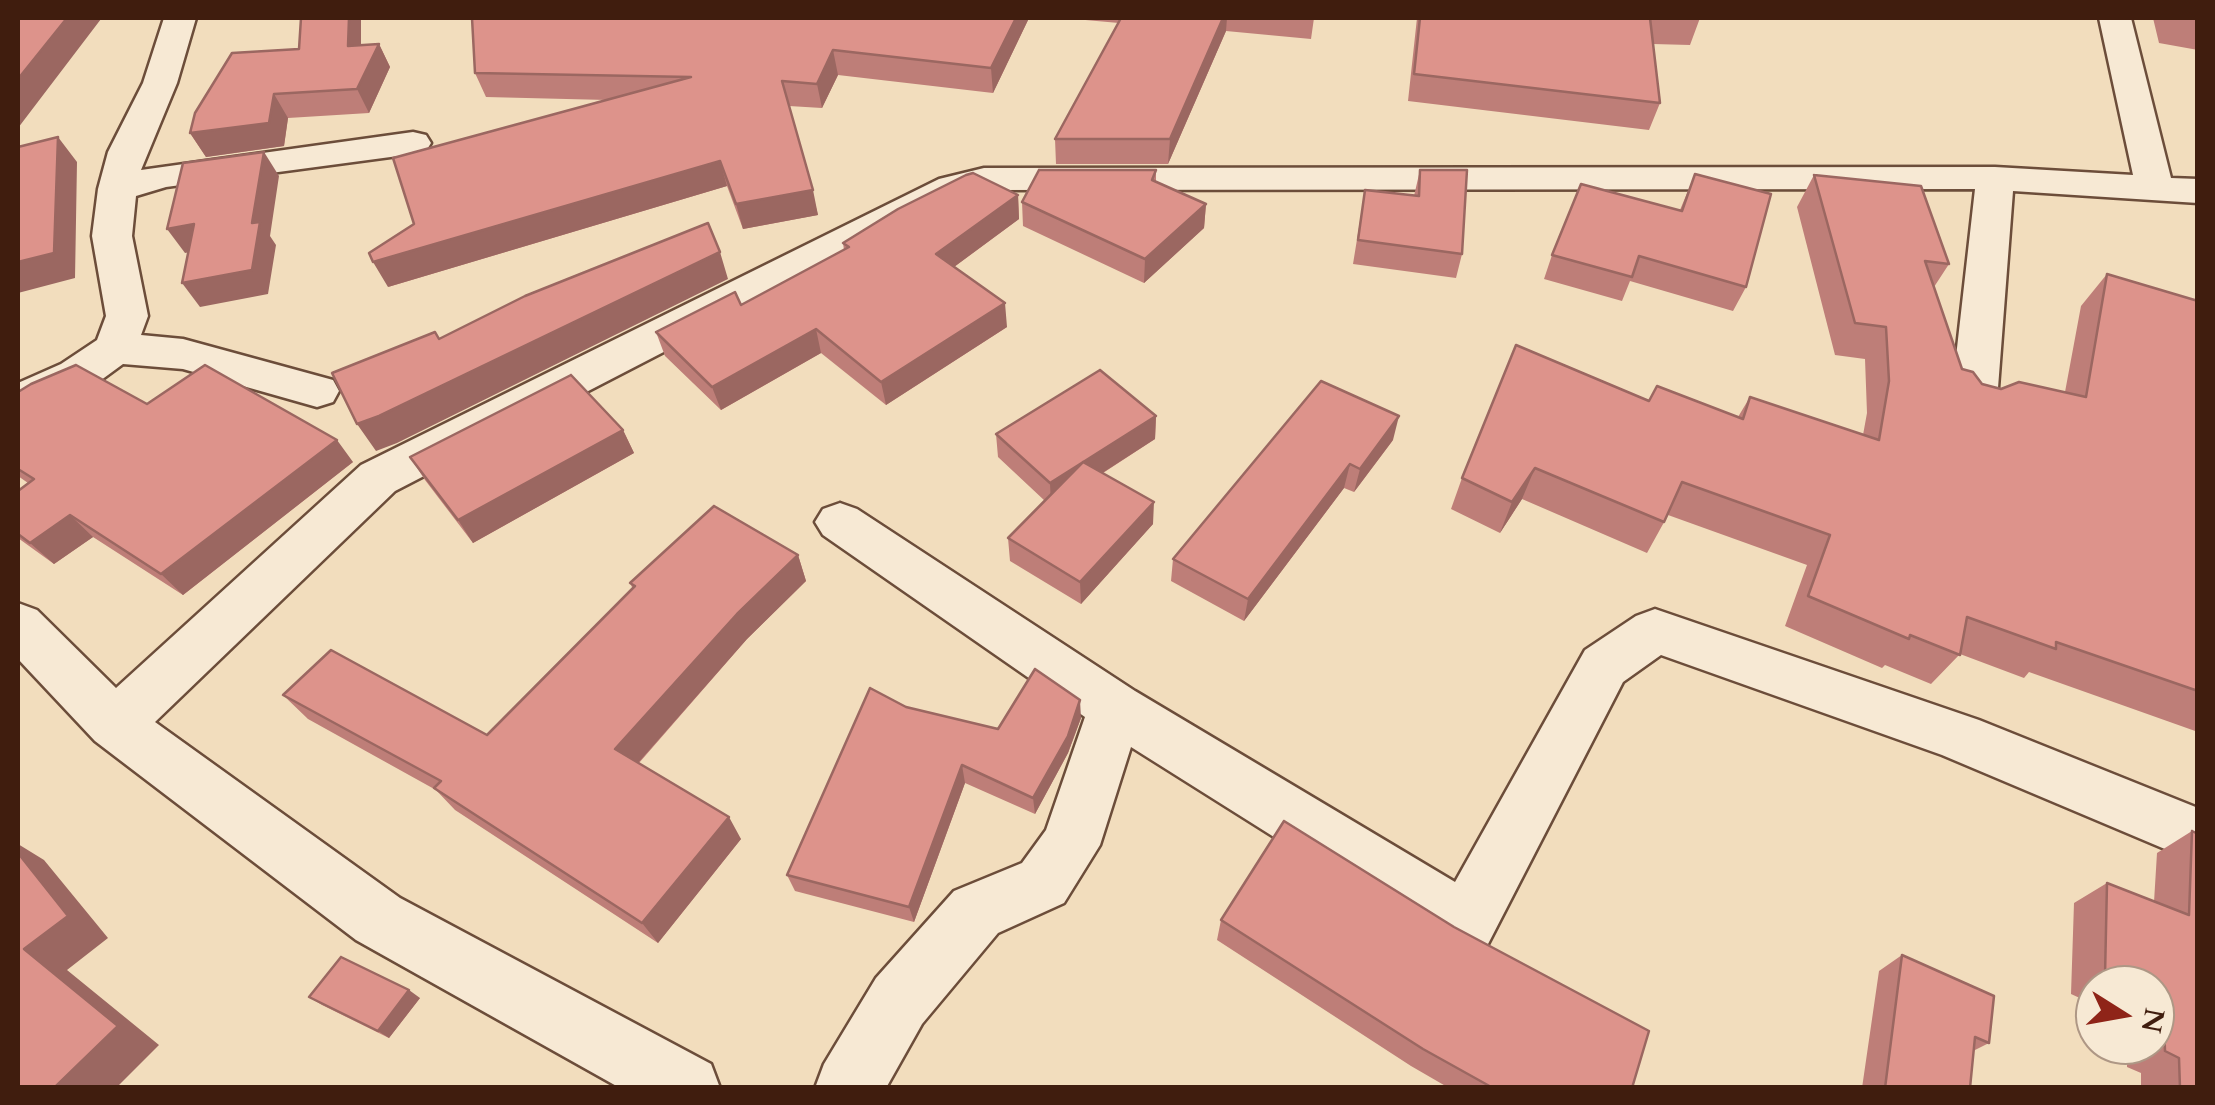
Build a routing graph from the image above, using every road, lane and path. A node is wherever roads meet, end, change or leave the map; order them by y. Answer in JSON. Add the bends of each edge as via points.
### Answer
{"nodes":[{"id":1,"x":180,"y":18,"type":"edge"},
{"id":2,"x":2115,"y":18,"type":"edge"},
{"id":3,"x":414,"y":142,"type":"dead end"},
{"id":4,"x":1995,"y":178,"type":"junction"},
{"id":5,"x":2154,"y":188,"type":"junction"},
{"id":6,"x":117,"y":189,"type":"junction"},
{"id":7,"x":2198,"y":191,"type":"edge"},
{"id":8,"x":116,"y":348,"type":"junction"},
{"id":9,"x":317,"y":391,"type":"dead end"},
{"id":10,"x":18,"y":401,"type":"edge"},
{"id":11,"x":1974,"y":401,"type":"edge"},
{"id":12,"x":840,"y":522,"type":"dead end"},
{"id":13,"x":18,"y":626,"type":"edge"},
{"id":14,"x":1116,"y":708,"type":"junction"},
{"id":15,"x":115,"y":724,"type":"junction"},
{"id":16,"x":2198,"y":836,"type":"edge"},
{"id":17,"x":617,"y":1072,"type":"edge"},
{"id":18,"x":687,"y":1088,"type":"edge"},
{"id":19,"x":848,"y":1088,"type":"edge"}],
"edges":[{"from":1,"to":6,"type":"street"},
{"from":2,"to":5,"type":"street"},
{"from":3,"to":6,"type":"street","via":[[163,176]]},
{"from":4,"to":5,"type":"street"},
{"from":4,"to":11,"type":"street"},
{"from":4,"to":15,"type":"street","via":[[984,179],[953,187],[378,478]]},
{"from":5,"to":7,"type":"street"},
{"from":6,"to":8,"type":"street","via":[[112,236],[127,316]]},
{"from":8,"to":9,"type":"street","via":[[183,354]]},
{"from":8,"to":10,"type":"street"},
{"from":12,"to":14,"type":"street"},
{"from":13,"to":15,"type":"street"},
{"from":14,"to":16,"type":"street","via":[[1466,922],[1604,666],[1655,631],[1959,737]]},
{"from":14,"to":19,"type":"street","via":[[1070,845],[1043,883],[976,912],[899,1001]]},
{"from":15,"to":17,"type":"street","via":[[378,919]]},
{"from":17,"to":18,"type":"street"}]}
